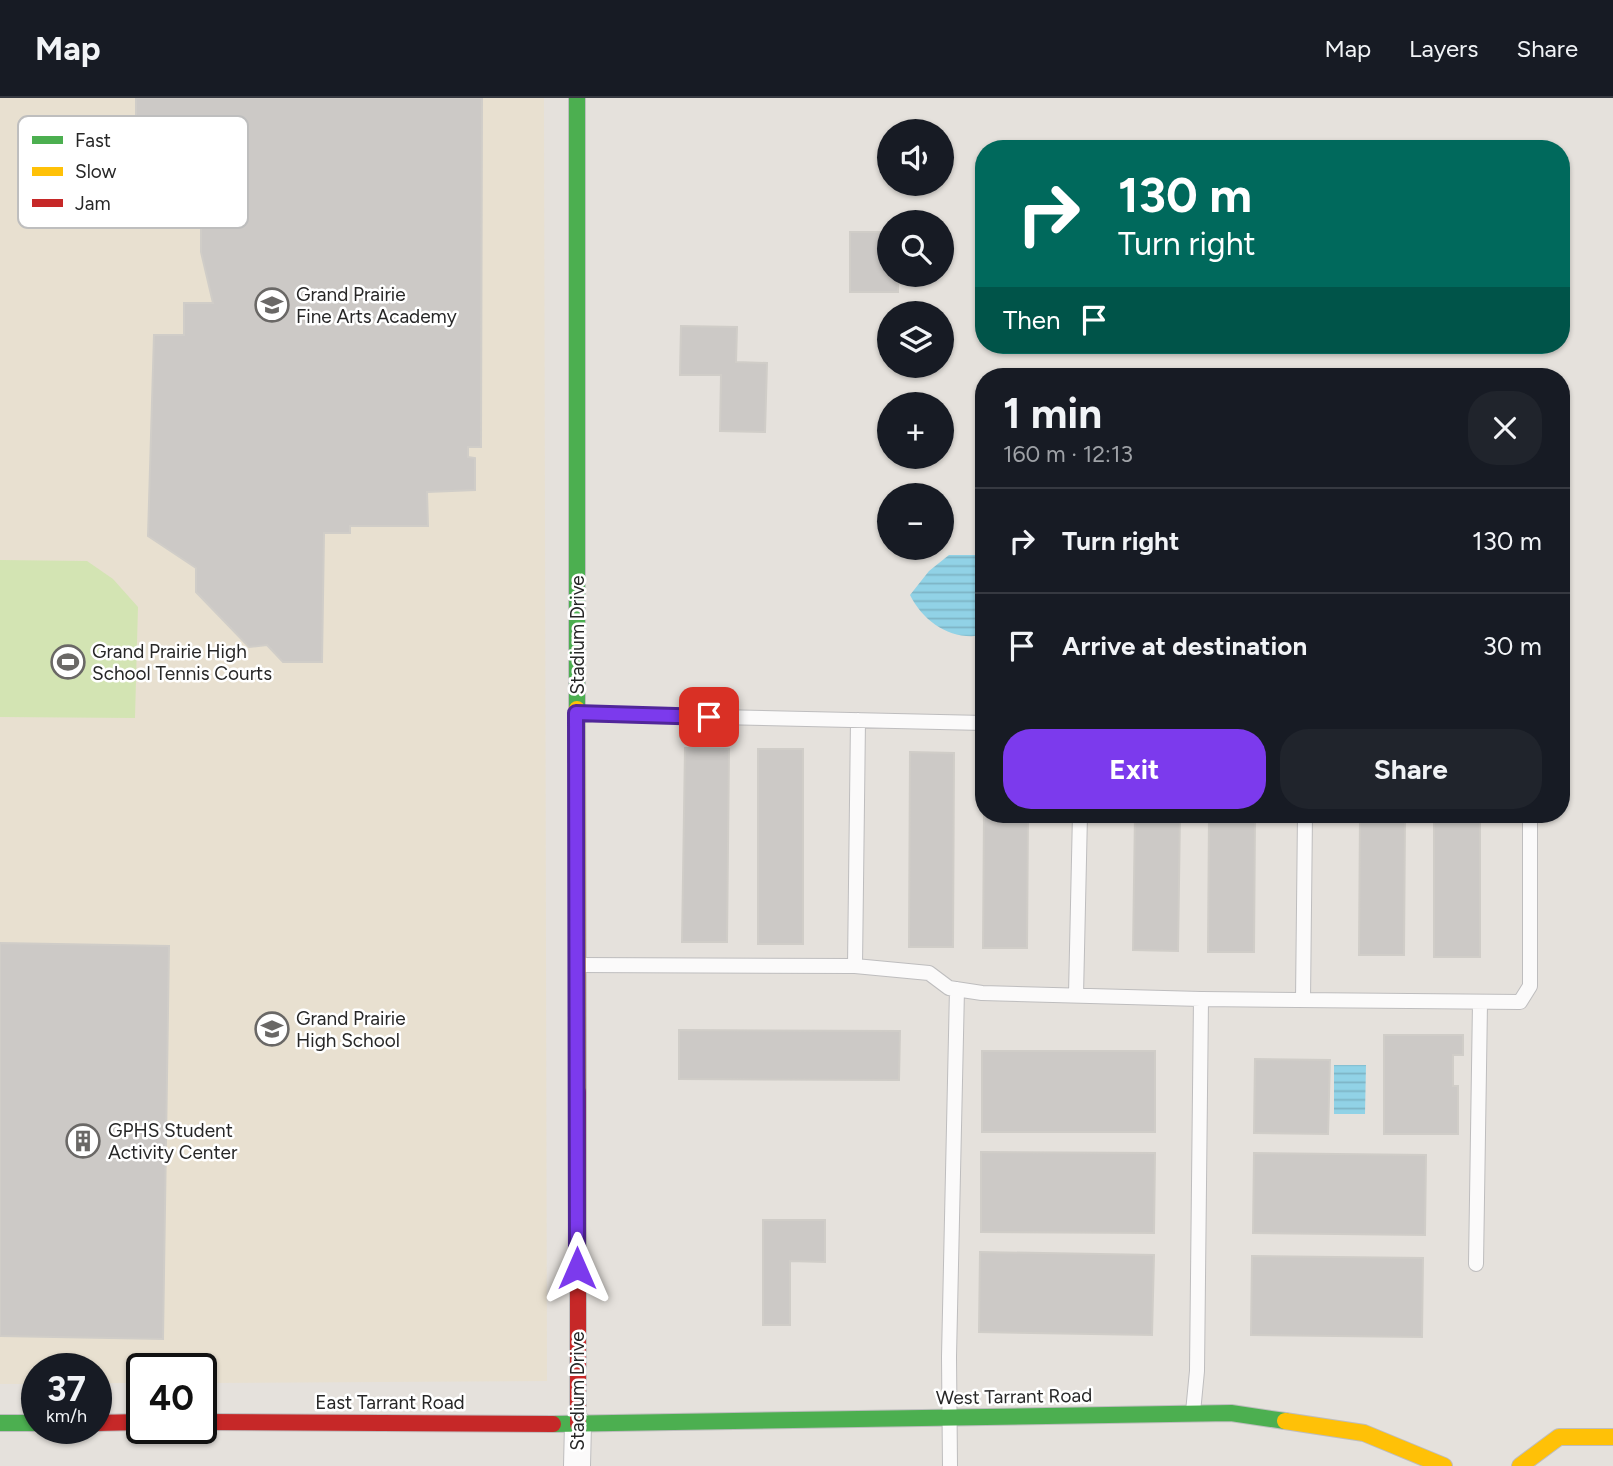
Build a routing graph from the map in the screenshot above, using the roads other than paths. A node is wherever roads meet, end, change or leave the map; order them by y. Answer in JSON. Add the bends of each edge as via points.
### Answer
{"nodes":[{"id":1,"x":577,"y":98,"type":"edge"},
{"id":2,"x":576,"y":713,"type":"junction"},
{"id":3,"x":858,"y":720,"type":"junction"},
{"id":4,"x":975,"y":723,"type":"edge"},
{"id":5,"x":1080,"y":823,"type":"edge"},
{"id":6,"x":1305,"y":823,"type":"edge"},
{"id":7,"x":1530,"y":823,"type":"edge"},
{"id":8,"x":577,"y":965,"type":"junction"},
{"id":9,"x":855,"y":966,"type":"junction"},
{"id":10,"x":957,"y":989,"type":"junction"},
{"id":11,"x":1076,"y":995,"type":"junction"},
{"id":12,"x":1201,"y":999,"type":"junction"},
{"id":13,"x":1303,"y":1000,"type":"junction"},
{"id":14,"x":1480,"y":1003,"type":"junction"},
{"id":15,"x":1476,"y":1264,"type":"dead end"},
{"id":16,"x":1193,"y":1414,"type":"junction"},
{"id":17,"x":948,"y":1418,"type":"junction"},
{"id":18,"x":217,"y":1422,"type":"edge"},
{"id":19,"x":0,"y":1423,"type":"edge"},
{"id":20,"x":21,"y":1423,"type":"edge"},
{"id":21,"x":578,"y":1424,"type":"junction"},
{"id":22,"x":1613,"y":1437,"type":"edge"},
{"id":23,"x":578,"y":1466,"type":"edge"},
{"id":24,"x":950,"y":1466,"type":"edge"},
{"id":25,"x":1444,"y":1466,"type":"edge"},
{"id":26,"x":1520,"y":1466,"type":"edge"}],
"edges":[{"from":1,"to":2,"type":"street","name":"Stadium Drive"},
{"from":2,"to":3,"type":"lane"},
{"from":2,"to":8,"type":"street","name":"Stadium Drive"},
{"from":3,"to":4,"type":"lane"},
{"from":3,"to":9,"type":"lane"},
{"from":5,"to":11,"type":"lane"},
{"from":6,"to":13,"type":"lane"},
{"from":7,"to":14,"type":"lane","via":[[1530,986],[1520,1002]]},
{"from":8,"to":9,"type":"lane"},
{"from":8,"to":21,"type":"street","name":"Stadium Drive"},
{"from":9,"to":10,"type":"lane","via":[[929,973]]},
{"from":10,"to":11,"type":"lane"},
{"from":10,"to":17,"type":"lane"},
{"from":11,"to":12,"type":"lane"},
{"from":12,"to":13,"type":"lane"},
{"from":12,"to":16,"type":"lane"},
{"from":13,"to":14,"type":"lane"},
{"from":14,"to":15,"type":"lane"},
{"from":16,"to":17,"type":"street","name":"West Tarrant Road"},
{"from":16,"to":25,"type":"street","name":"West Tarrant Road","via":[[1231,1413],[1364,1433]]},
{"from":17,"to":21,"type":"street","name":"West Tarrant Road"},
{"from":17,"to":24,"type":"lane"},
{"from":18,"to":21,"type":"street","name":"East Tarrant Road"},
{"from":19,"to":20,"type":"street"},
{"from":21,"to":23,"type":"street","name":"Stadium Drive"},
{"from":22,"to":26,"type":"street","via":[[1559,1437]]}]}
